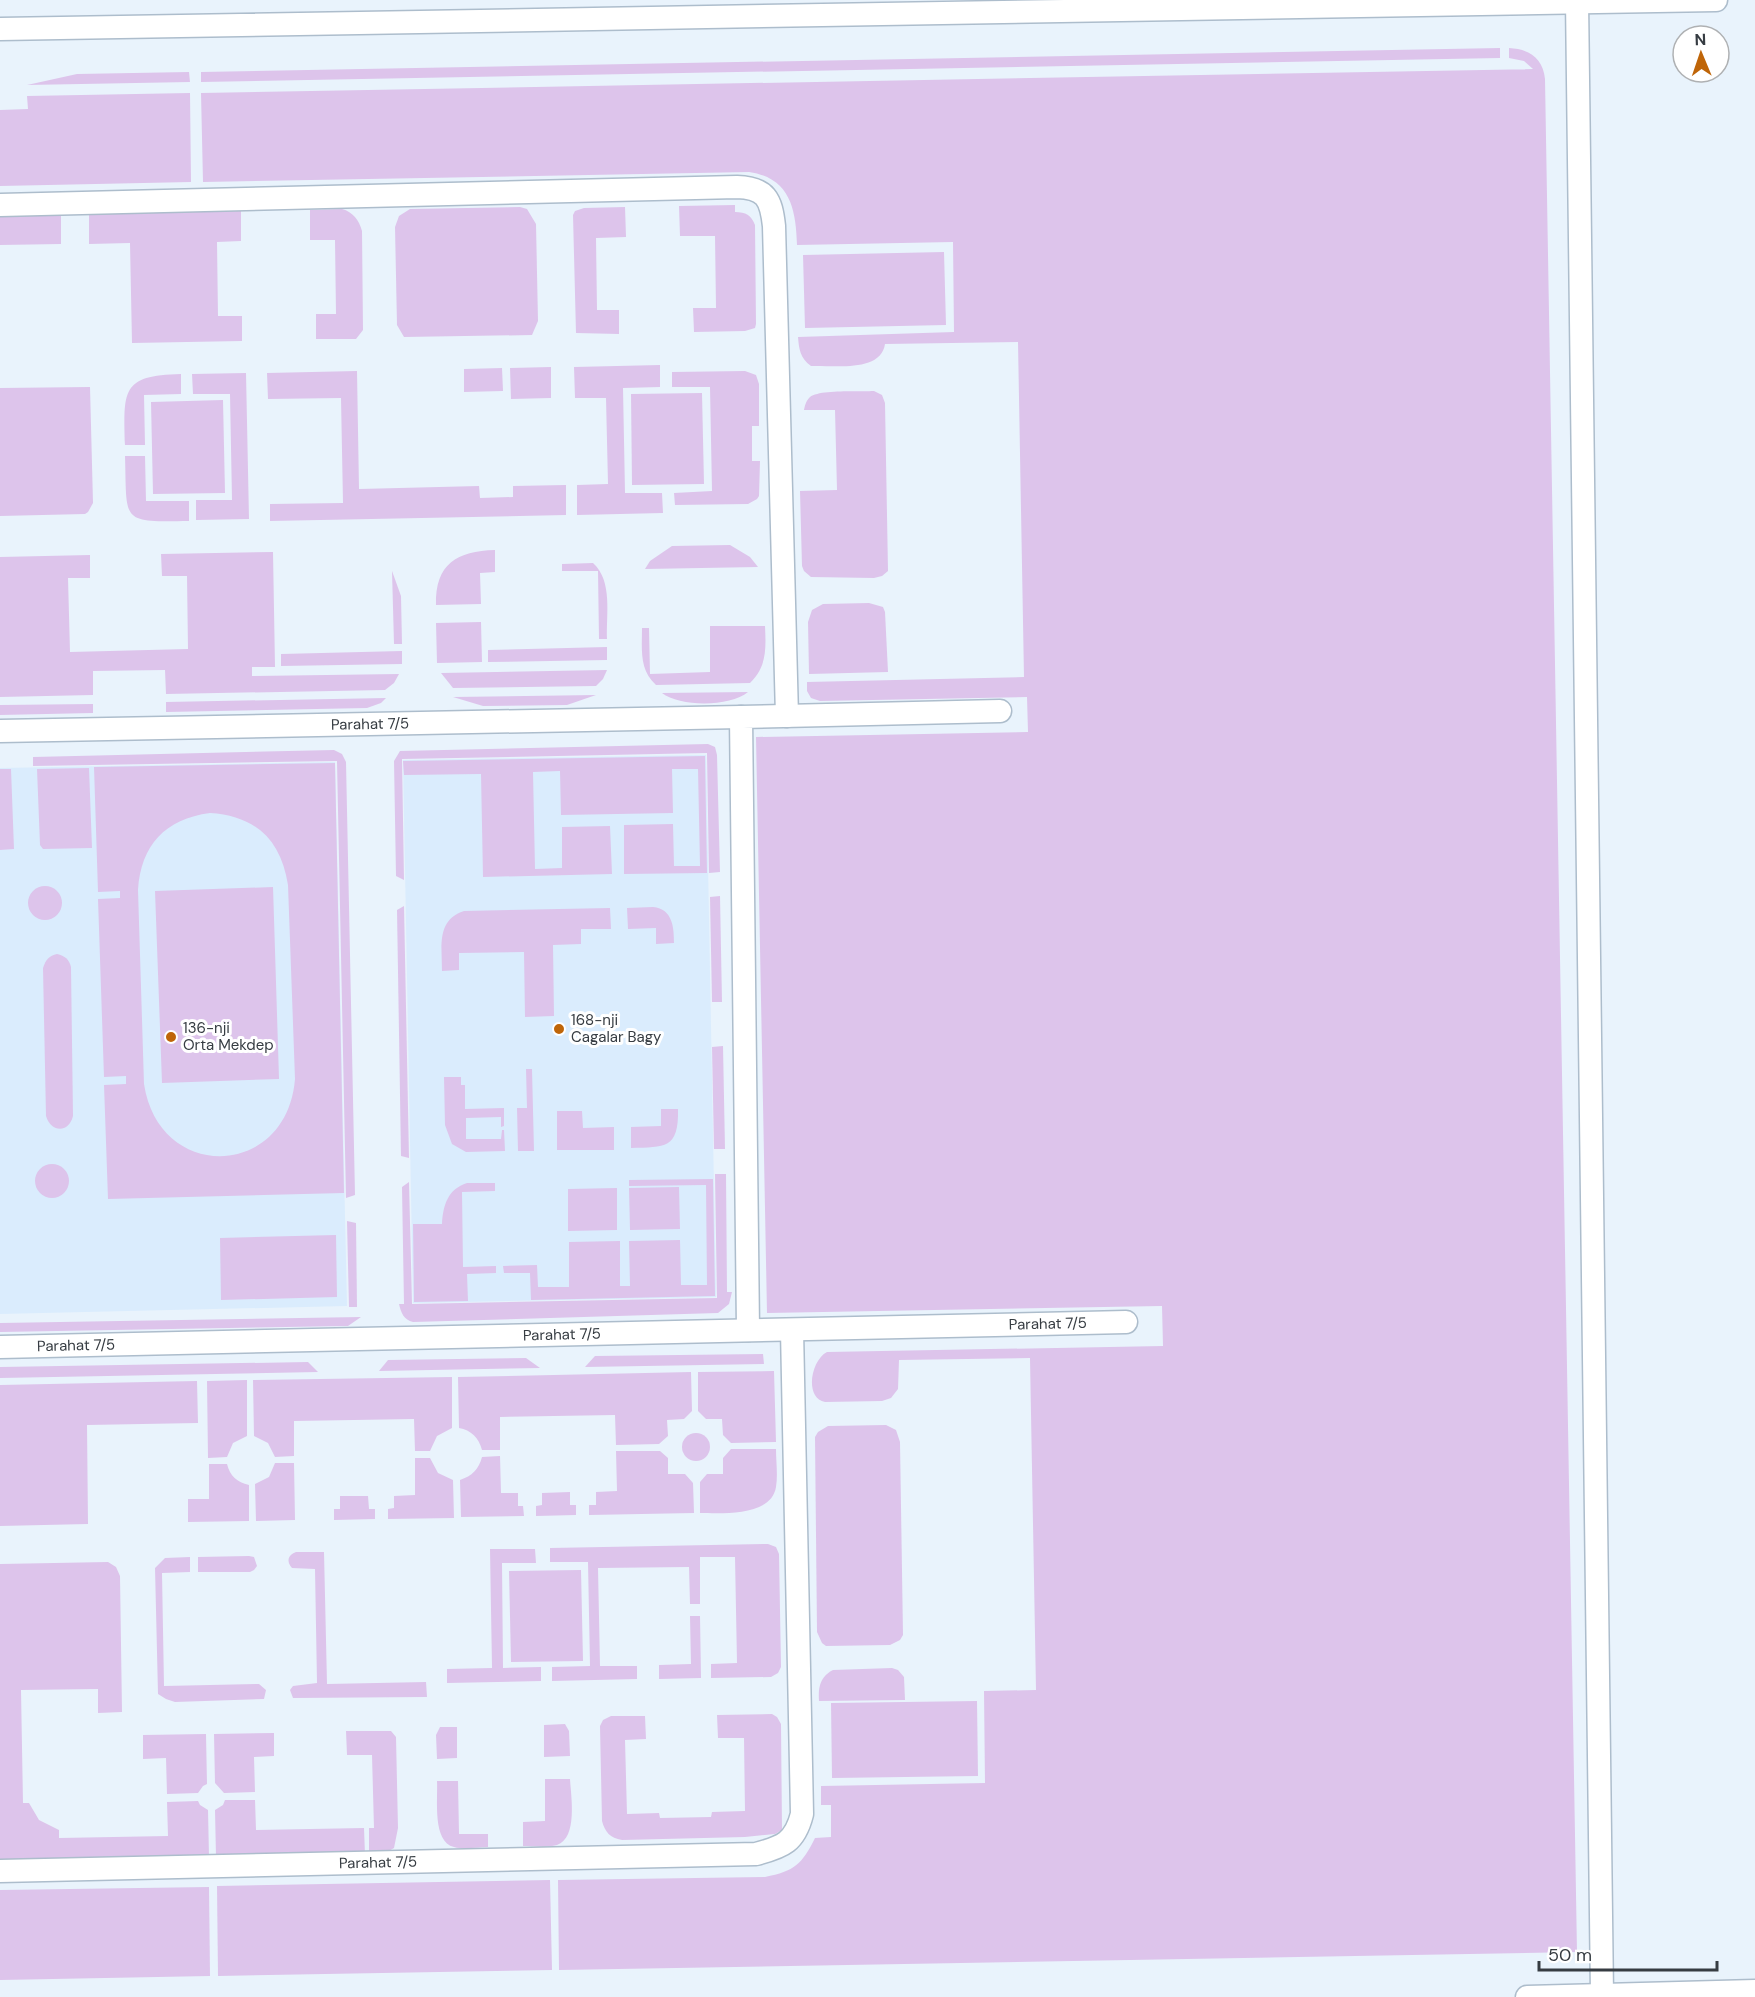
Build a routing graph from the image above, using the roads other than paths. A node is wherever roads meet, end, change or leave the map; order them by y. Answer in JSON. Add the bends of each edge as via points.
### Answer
{"nodes":[{"id":1,"x":1716,"y":0,"type":"edge"},
{"id":2,"x":1577,"y":2,"type":"edge"},
{"id":3,"x":0,"y":29,"type":"edge"},
{"id":4,"x":0,"y":205,"type":"edge"},
{"id":5,"x":1000,"y":711,"type":"dead end"},
{"id":6,"x":787,"y":716,"type":"junction"},
{"id":7,"x":741,"y":717,"type":"junction"},
{"id":8,"x":0,"y":731,"type":"edge"},
{"id":9,"x":1126,"y":1322,"type":"dead end"},
{"id":10,"x":748,"y":1330,"type":"junction"},
{"id":11,"x":792,"y":1330,"type":"junction"},
{"id":12,"x":0,"y":1347,"type":"edge"},
{"id":13,"x":0,"y":1871,"type":"edge"},
{"id":14,"x":1755,"y":1991,"type":"edge"},
{"id":15,"x":1602,"y":1995,"type":"junction"},
{"id":16,"x":1527,"y":1997,"type":"edge"}],
"edges":[{"from":1,"to":2,"type":"street"},
{"from":2,"to":3,"type":"street"},
{"from":2,"to":15,"type":"street"},
{"from":4,"to":6,"type":"street","via":[[736,187],[763,194],[770,204],[774,226]]},
{"from":5,"to":6,"type":"street","name":"Parahat 7/5"},
{"from":6,"to":7,"type":"street","name":"Parahat 7/5"},
{"from":7,"to":8,"type":"street","name":"Parahat 7/5"},
{"from":7,"to":10,"type":"street"},
{"from":9,"to":11,"type":"street","name":"Parahat 7/5"},
{"from":10,"to":11,"type":"street","name":"Parahat 7/5"},
{"from":10,"to":12,"type":"street","name":"Parahat 7/5"},
{"from":11,"to":13,"type":"street","name":"Parahat 7/5","via":[[802,1814],[798,1830],[778,1848],[756,1854]]},
{"from":14,"to":15,"type":"street"},
{"from":15,"to":16,"type":"street"}]}
